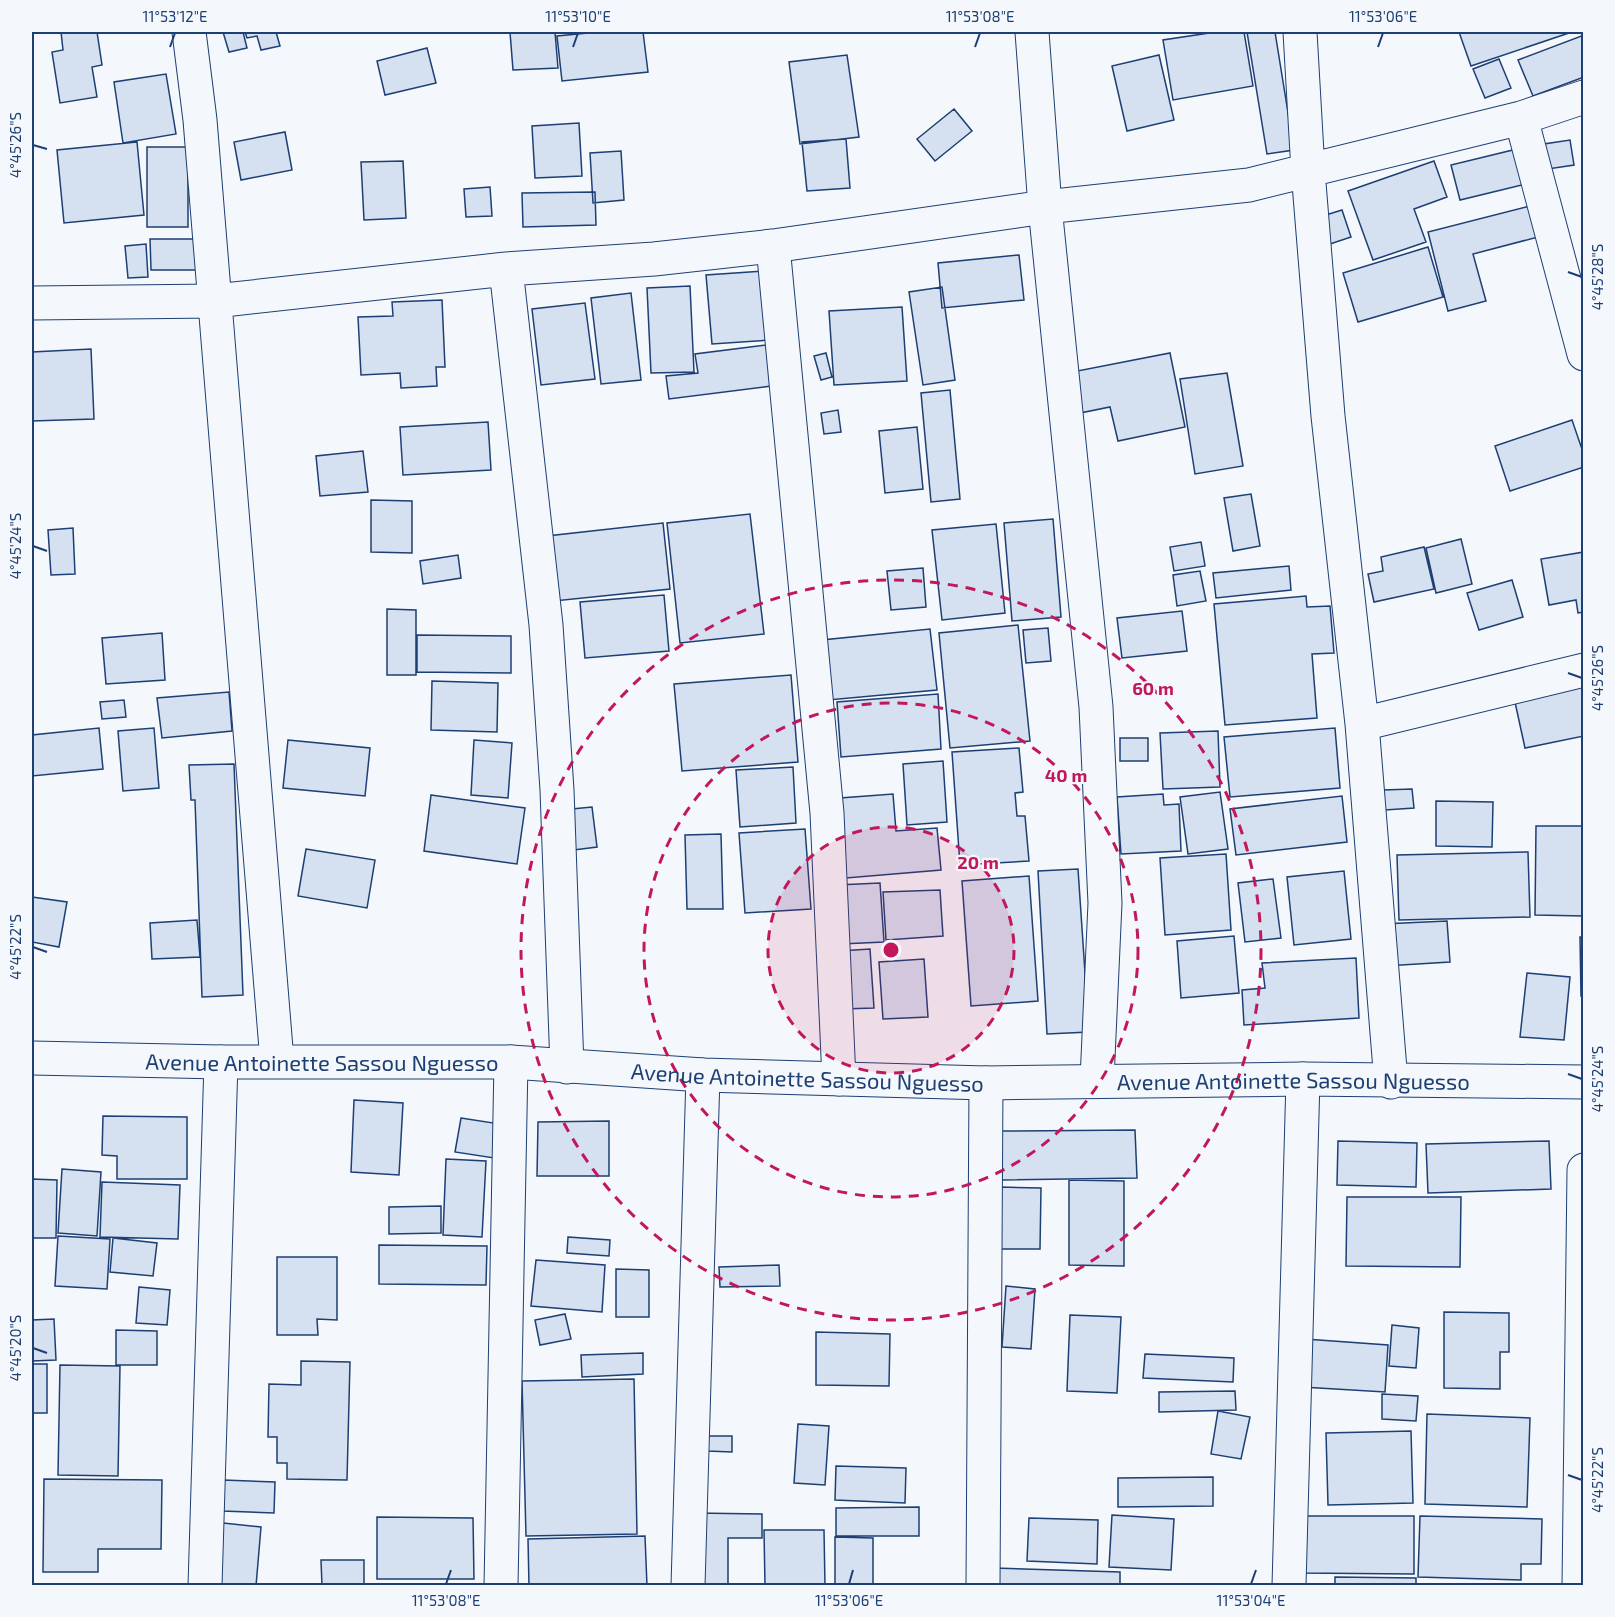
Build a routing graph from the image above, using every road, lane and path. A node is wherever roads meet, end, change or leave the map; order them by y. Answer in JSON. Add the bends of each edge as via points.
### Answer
{"nodes":[{"id":1,"x":189,"y":32,"type":"edge"},
{"id":2,"x":1032,"y":32,"type":"edge"},
{"id":3,"x":1300,"y":32,"type":"edge"},
{"id":4,"x":1584,"y":97,"type":"edge"},
{"id":5,"x":1521,"y":118,"type":"junction"},
{"id":6,"x":1308,"y":171,"type":"junction"},
{"id":7,"x":1044,"y":207,"type":"junction"},
{"id":8,"x":773,"y":246,"type":"junction"},
{"id":9,"x":506,"y":269,"type":"junction"},
{"id":10,"x":215,"y":301,"type":"junction"},
{"id":11,"x":32,"y":303,"type":"edge"},
{"id":12,"x":1584,"y":354,"type":"edge"},
{"id":13,"x":1584,"y":670,"type":"edge"},
{"id":14,"x":1362,"y":724,"type":"junction"},
{"id":15,"x":32,"y":1058,"type":"edge"},
{"id":16,"x":277,"y":1061,"type":"junction"},
{"id":17,"x":221,"y":1062,"type":"junction"},
{"id":18,"x":511,"y":1062,"type":"junction"},
{"id":19,"x":567,"y":1066,"type":"junction"},
{"id":20,"x":703,"y":1075,"type":"junction"},
{"id":21,"x":839,"y":1079,"type":"junction"},
{"id":22,"x":1097,"y":1080,"type":"junction"},
{"id":23,"x":1303,"y":1080,"type":"junction"},
{"id":24,"x":1391,"y":1082,"type":"junction"},
{"id":25,"x":1584,"y":1082,"type":"edge"},
{"id":26,"x":987,"y":1083,"type":"junction"},
{"id":27,"x":1584,"y":1170,"type":"edge"},
{"id":28,"x":205,"y":1586,"type":"edge"},
{"id":29,"x":501,"y":1586,"type":"edge"},
{"id":30,"x":688,"y":1586,"type":"edge"},
{"id":31,"x":983,"y":1586,"type":"edge"},
{"id":32,"x":1289,"y":1586,"type":"edge"},
{"id":33,"x":1579,"y":1586,"type":"edge"}],
"edges":[{"from":1,"to":10,"type":"street"},
{"from":2,"to":7,"type":"street"},
{"from":3,"to":6,"type":"street"},
{"from":4,"to":5,"type":"street"},
{"from":5,"to":6,"type":"street"},
{"from":5,"to":12,"type":"street"},
{"from":6,"to":7,"type":"street","via":[[1249,185]]},
{"from":6,"to":14,"type":"street","via":[[1328,416]]},
{"from":7,"to":8,"type":"street"},
{"from":7,"to":22,"type":"street","via":[[1096,707],[1105,903]]},
{"from":8,"to":9,"type":"street"},
{"from":8,"to":21,"type":"street","via":[[827,813]]},
{"from":9,"to":10,"type":"street"},
{"from":9,"to":19,"type":"street","via":[[546,625],[557,790]]},
{"from":10,"to":11,"type":"street"},
{"from":10,"to":16,"type":"street"},
{"from":13,"to":14,"type":"street"},
{"from":14,"to":24,"type":"street"},
{"from":15,"to":17,"type":"street","name":"Avenue Antoinette Sassou Nguesso"},
{"from":16,"to":17,"type":"street","name":"Avenue Antoinette Sassou Nguesso"},
{"from":16,"to":18,"type":"street","name":"Avenue Antoinette Sassou Nguesso"},
{"from":17,"to":28,"type":"street"},
{"from":18,"to":19,"type":"street","name":"Avenue Antoinette Sassou Nguesso"},
{"from":18,"to":29,"type":"street"},
{"from":19,"to":20,"type":"street","name":"Avenue Antoinette Sassou Nguesso"},
{"from":20,"to":21,"type":"street","name":"Avenue Antoinette Sassou Nguesso"},
{"from":20,"to":30,"type":"street"},
{"from":21,"to":26,"type":"street","name":"Avenue Antoinette Sassou Nguesso"},
{"from":22,"to":23,"type":"street","name":"Avenue Antoinette Sassou Nguesso"},
{"from":22,"to":26,"type":"street","name":"Avenue Antoinette Sassou Nguesso"},
{"from":23,"to":24,"type":"street","name":"Avenue Antoinette Sassou Nguesso"},
{"from":23,"to":32,"type":"street"},
{"from":24,"to":25,"type":"street","name":"Avenue Antoinette Sassou Nguesso"},
{"from":26,"to":31,"type":"street"},
{"from":27,"to":33,"type":"street"}]}
